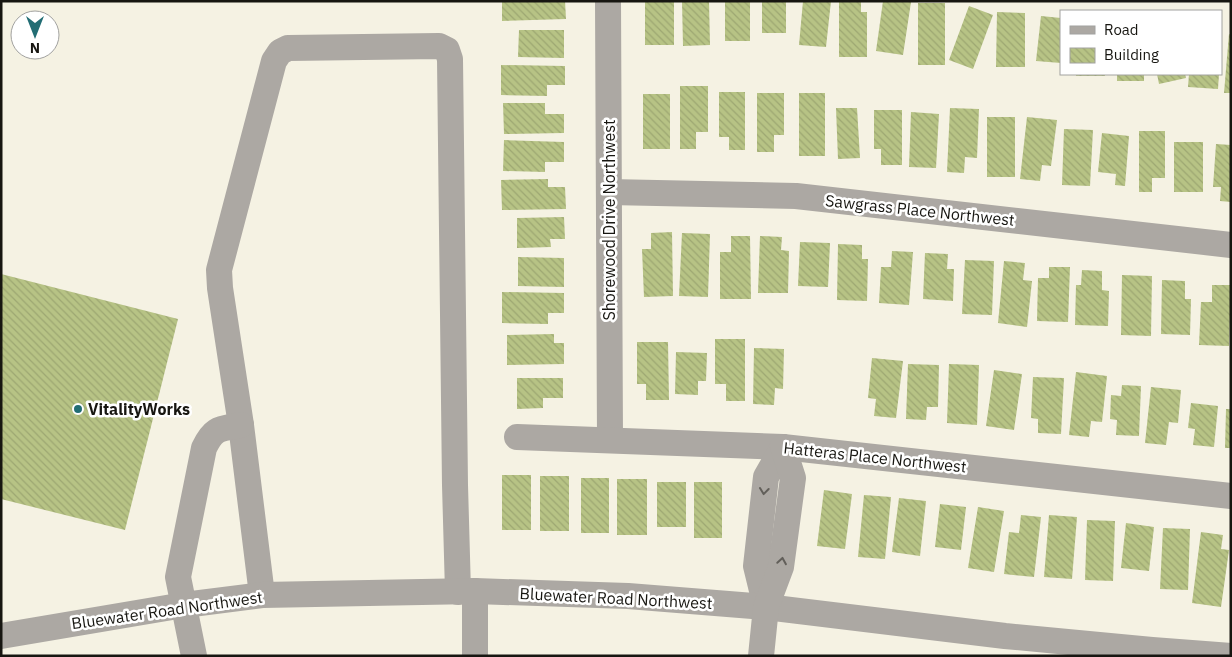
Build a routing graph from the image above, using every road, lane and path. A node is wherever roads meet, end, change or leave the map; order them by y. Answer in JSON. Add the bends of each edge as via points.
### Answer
{"nodes":[{"id":1,"x":608,"y":1,"type":"edge"},
{"id":2,"x":609,"y":192,"type":"junction"},
{"id":3,"x":1231,"y":245,"type":"edge"},
{"id":4,"x":241,"y":425,"type":"junction"},
{"id":5,"x":517,"y":437,"type":"dead end"},
{"id":6,"x":610,"y":440,"type":"junction"},
{"id":7,"x":783,"y":447,"type":"junction"},
{"id":8,"x":1231,"y":496,"type":"edge"},
{"id":9,"x":467,"y":591,"type":"junction"},
{"id":10,"x":262,"y":595,"type":"junction"},
{"id":11,"x":184,"y":604,"type":"junction"},
{"id":12,"x":766,"y":607,"type":"junction"},
{"id":13,"x":1,"y":636,"type":"edge"},
{"id":14,"x":1005,"y":646,"type":"edge"},
{"id":15,"x":194,"y":656,"type":"edge"},
{"id":16,"x":476,"y":656,"type":"edge"},
{"id":17,"x":761,"y":656,"type":"edge"},
{"id":18,"x":1231,"y":656,"type":"edge"}],
"edges":[{"from":1,"to":2,"type":"street","name":"Shorewood Drive Northwest"},
{"from":2,"to":3,"type":"street","name":"Sawgrass Place Northwest","via":[[796,196]]},
{"from":2,"to":6,"type":"street","name":"Shorewood Drive Northwest"},
{"from":4,"to":9,"type":"street","via":[[219,270],[274,61],[280,52],[288,48],[439,46],[447,50],[450,59],[455,484]]},
{"from":4,"to":10,"type":"street"},
{"from":4,"to":11,"type":"street","via":[[214,432],[204,448],[178,577]]},
{"from":5,"to":6,"type":"street","name":"Hatteras Place Northwest"},
{"from":6,"to":7,"type":"street","name":"Hatteras Place Northwest"},
{"from":7,"to":8,"type":"street","name":"Hatteras Place Northwest"},
{"from":7,"to":12,"type":"street","via":[[793,478],[781,567]]},
{"from":9,"to":10,"type":"street","name":"Bluewater Road Northwest"},
{"from":9,"to":12,"type":"street","name":"Bluewater Road Northwest","via":[[628,596]]},
{"from":9,"to":16,"type":"street"},
{"from":10,"to":11,"type":"street","name":"Bluewater Road Northwest"},
{"from":11,"to":13,"type":"street","name":"Bluewater Road Northwest"},
{"from":11,"to":15,"type":"street"},
{"from":12,"to":14,"type":"street","name":"Bluewater Road Northwest"},
{"from":12,"to":17,"type":"street"},
{"from":14,"to":18,"type":"street","name":"Bluewater Road Northwest","via":[[1152,650]]}]}
